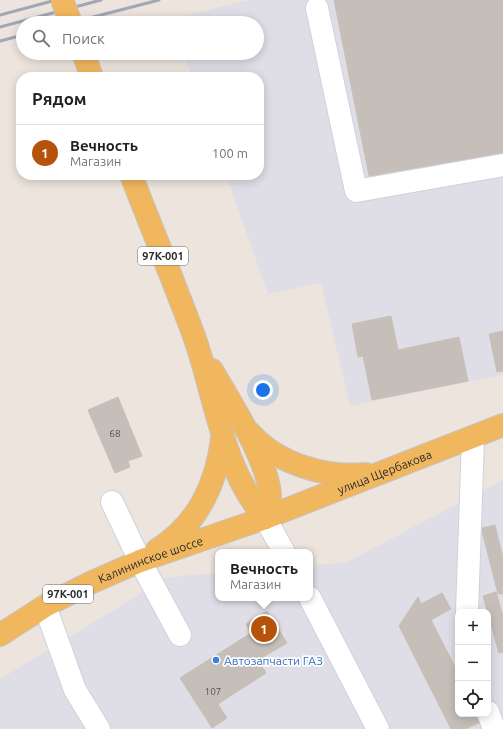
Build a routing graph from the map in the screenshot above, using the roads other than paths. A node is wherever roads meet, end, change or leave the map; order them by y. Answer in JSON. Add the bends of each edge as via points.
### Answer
{"nodes":[{"id":1,"x":62,"y":0,"type":"edge"},
{"id":2,"x":317,"y":8,"type":"dead end"},
{"id":3,"x":68,"y":16,"type":"edge"},
{"id":4,"x":86,"y":60,"type":"edge"},
{"id":5,"x":90,"y":72,"type":"edge"},
{"id":6,"x":503,"y":165,"type":"edge"},
{"id":7,"x":133,"y":180,"type":"edge"},
{"id":8,"x":194,"y":337,"type":"junction"},
{"id":9,"x":241,"y":422,"type":"junction"},
{"id":10,"x":503,"y":425,"type":"edge"},
{"id":11,"x":222,"y":438,"type":"junction"},
{"id":12,"x":473,"y":438,"type":"junction"},
{"id":13,"x":385,"y":472,"type":"junction"},
{"id":14,"x":112,"y":502,"type":"dead end"},
{"id":15,"x":265,"y":518,"type":"junction"},
{"id":16,"x":282,"y":549,"type":"edge"},
{"id":17,"x":140,"y":561,"type":"junction"},
{"id":18,"x":312,"y":601,"type":"edge"},
{"id":19,"x":45,"y":606,"type":"junction"},
{"id":20,"x":467,"y":609,"type":"edge"},
{"id":21,"x":0,"y":635,"type":"edge"},
{"id":22,"x":180,"y":635,"type":"dead end"},
{"id":23,"x":490,"y":717,"type":"edge"},
{"id":24,"x":99,"y":729,"type":"edge"},
{"id":25,"x":378,"y":729,"type":"edge"},
{"id":26,"x":494,"y":729,"type":"edge"}],
"edges":[{"from":1,"to":3,"type":"main road","bridge":true},
{"from":2,"to":6,"type":"street","via":[[356,191]]},
{"from":4,"to":5,"type":"main road"},
{"from":7,"to":8,"type":"main road","number":"97К-001"},
{"from":8,"to":9,"type":"main road","number":"97К-001"},
{"from":8,"to":11,"type":"main road","number":"97К-001"},
{"from":9,"to":13,"type":"main road","via":[[257,440],[280,456],[307,468],[329,474],[352,476]]},
{"from":9,"to":15,"type":"main road","number":"97К-001","via":[[268,478],[271,499]]},
{"from":10,"to":12,"type":"main road","name":"улица Щербакова"},
{"from":11,"to":15,"type":"main road","number":"97К-001","via":[[246,493]]},
{"from":11,"to":17,"type":"main road","number":"97К-001","via":[[219,465],[199,508],[164,546]]},
{"from":12,"to":13,"type":"main road","name":"улица Щербакова"},
{"from":12,"to":20,"type":"street"},
{"from":13,"to":15,"type":"main road","name":"улица Щербакова"},
{"from":14,"to":17,"type":"street"},
{"from":15,"to":16,"type":"street"},
{"from":15,"to":17,"type":"main road","name":"Калининское шоссе","number":"97К-001"},
{"from":17,"to":19,"type":"main road","name":"Калининское шоссе","number":"97К-001"},
{"from":17,"to":22,"type":"street"},
{"from":18,"to":25,"type":"street"},
{"from":19,"to":21,"type":"main road","name":"Калининское шоссе","number":"97К-001"},
{"from":19,"to":24,"type":"street","via":[[75,690]]},
{"from":23,"to":26,"type":"street"}]}
